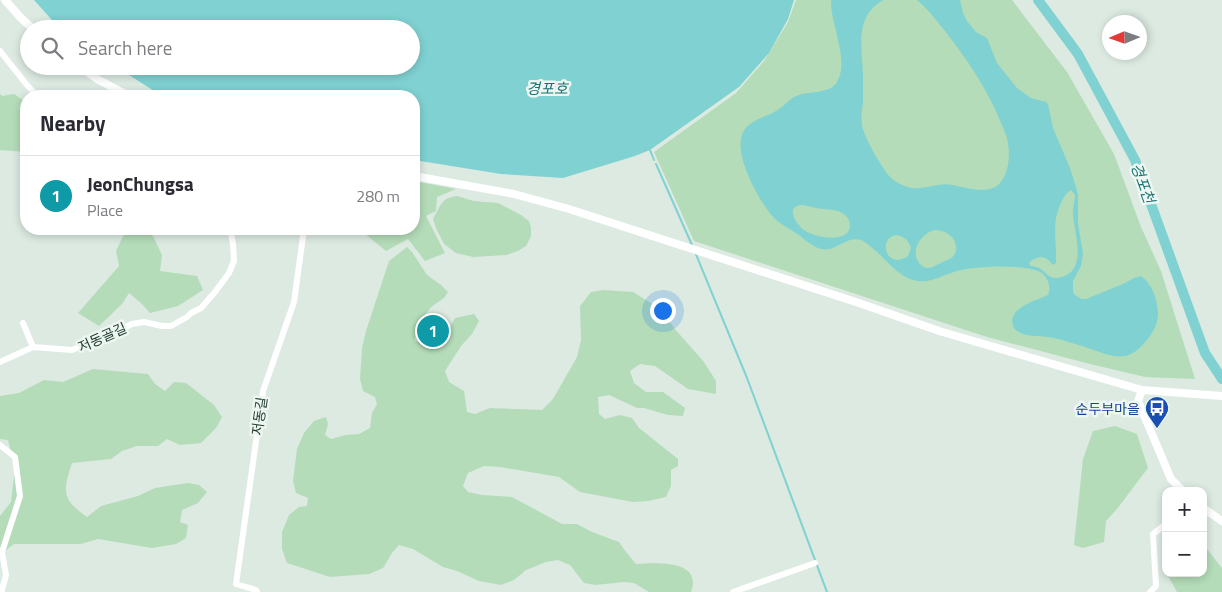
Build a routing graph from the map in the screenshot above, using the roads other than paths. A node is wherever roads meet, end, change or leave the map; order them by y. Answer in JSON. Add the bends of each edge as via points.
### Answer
{"nodes":[{"id":1,"x":5,"y":0,"type":"edge"},
{"id":2,"x":23,"y":20,"type":"edge"},
{"id":3,"x":0,"y":51,"type":"edge"},
{"id":4,"x":93,"y":75,"type":"edge"},
{"id":5,"x":32,"y":90,"type":"edge"},
{"id":6,"x":119,"y":90,"type":"edge"},
{"id":7,"x":420,"y":177,"type":"edge"},
{"id":8,"x":231,"y":235,"type":"edge"},
{"id":9,"x":303,"y":235,"type":"edge"},
{"id":10,"x":23,"y":323,"type":"dead end"},
{"id":11,"x":34,"y":347,"type":"junction"},
{"id":12,"x":0,"y":362,"type":"edge"},
{"id":13,"x":1142,"y":390,"type":"junction"},
{"id":14,"x":1222,"y":396,"type":"edge"},
{"id":15,"x":0,"y":445,"type":"edge"},
{"id":16,"x":1179,"y":487,"type":"edge"},
{"id":17,"x":1207,"y":511,"type":"edge"},
{"id":18,"x":1222,"y":521,"type":"edge"},
{"id":19,"x":1162,"y":527,"type":"edge"},
{"id":20,"x":815,"y":563,"type":"dead end"},
{"id":21,"x":0,"y":592,"type":"edge"},
{"id":22,"x":257,"y":592,"type":"edge"},
{"id":23,"x":733,"y":592,"type":"edge"},
{"id":24,"x":1150,"y":592,"type":"edge"}],
"edges":[{"from":1,"to":2,"type":"street"},
{"from":3,"to":5,"type":"street"},
{"from":4,"to":6,"type":"street"},
{"from":7,"to":13,"type":"street","via":[[514,194],[564,207],[939,330]]},
{"from":8,"to":11,"type":"street","name":"저동골길","via":[[234,262],[229,273],[201,308],[187,317],[171,326],[144,322],[132,324],[72,350]]},
{"from":9,"to":22,"type":"street","name":"저동길","via":[[294,302],[263,391],[236,584]]},
{"from":10,"to":11,"type":"street"},
{"from":11,"to":12,"type":"street","name":"저동골길"},
{"from":13,"to":14,"type":"street"},
{"from":13,"to":16,"type":"street","via":[[1138,401],[1171,480]]},
{"from":15,"to":21,"type":"street","via":[[15,457],[20,496],[2,552],[6,575]]},
{"from":17,"to":18,"type":"street"},
{"from":19,"to":24,"type":"street","via":[[1153,534],[1156,586]]},
{"from":20,"to":23,"type":"street"}]}
